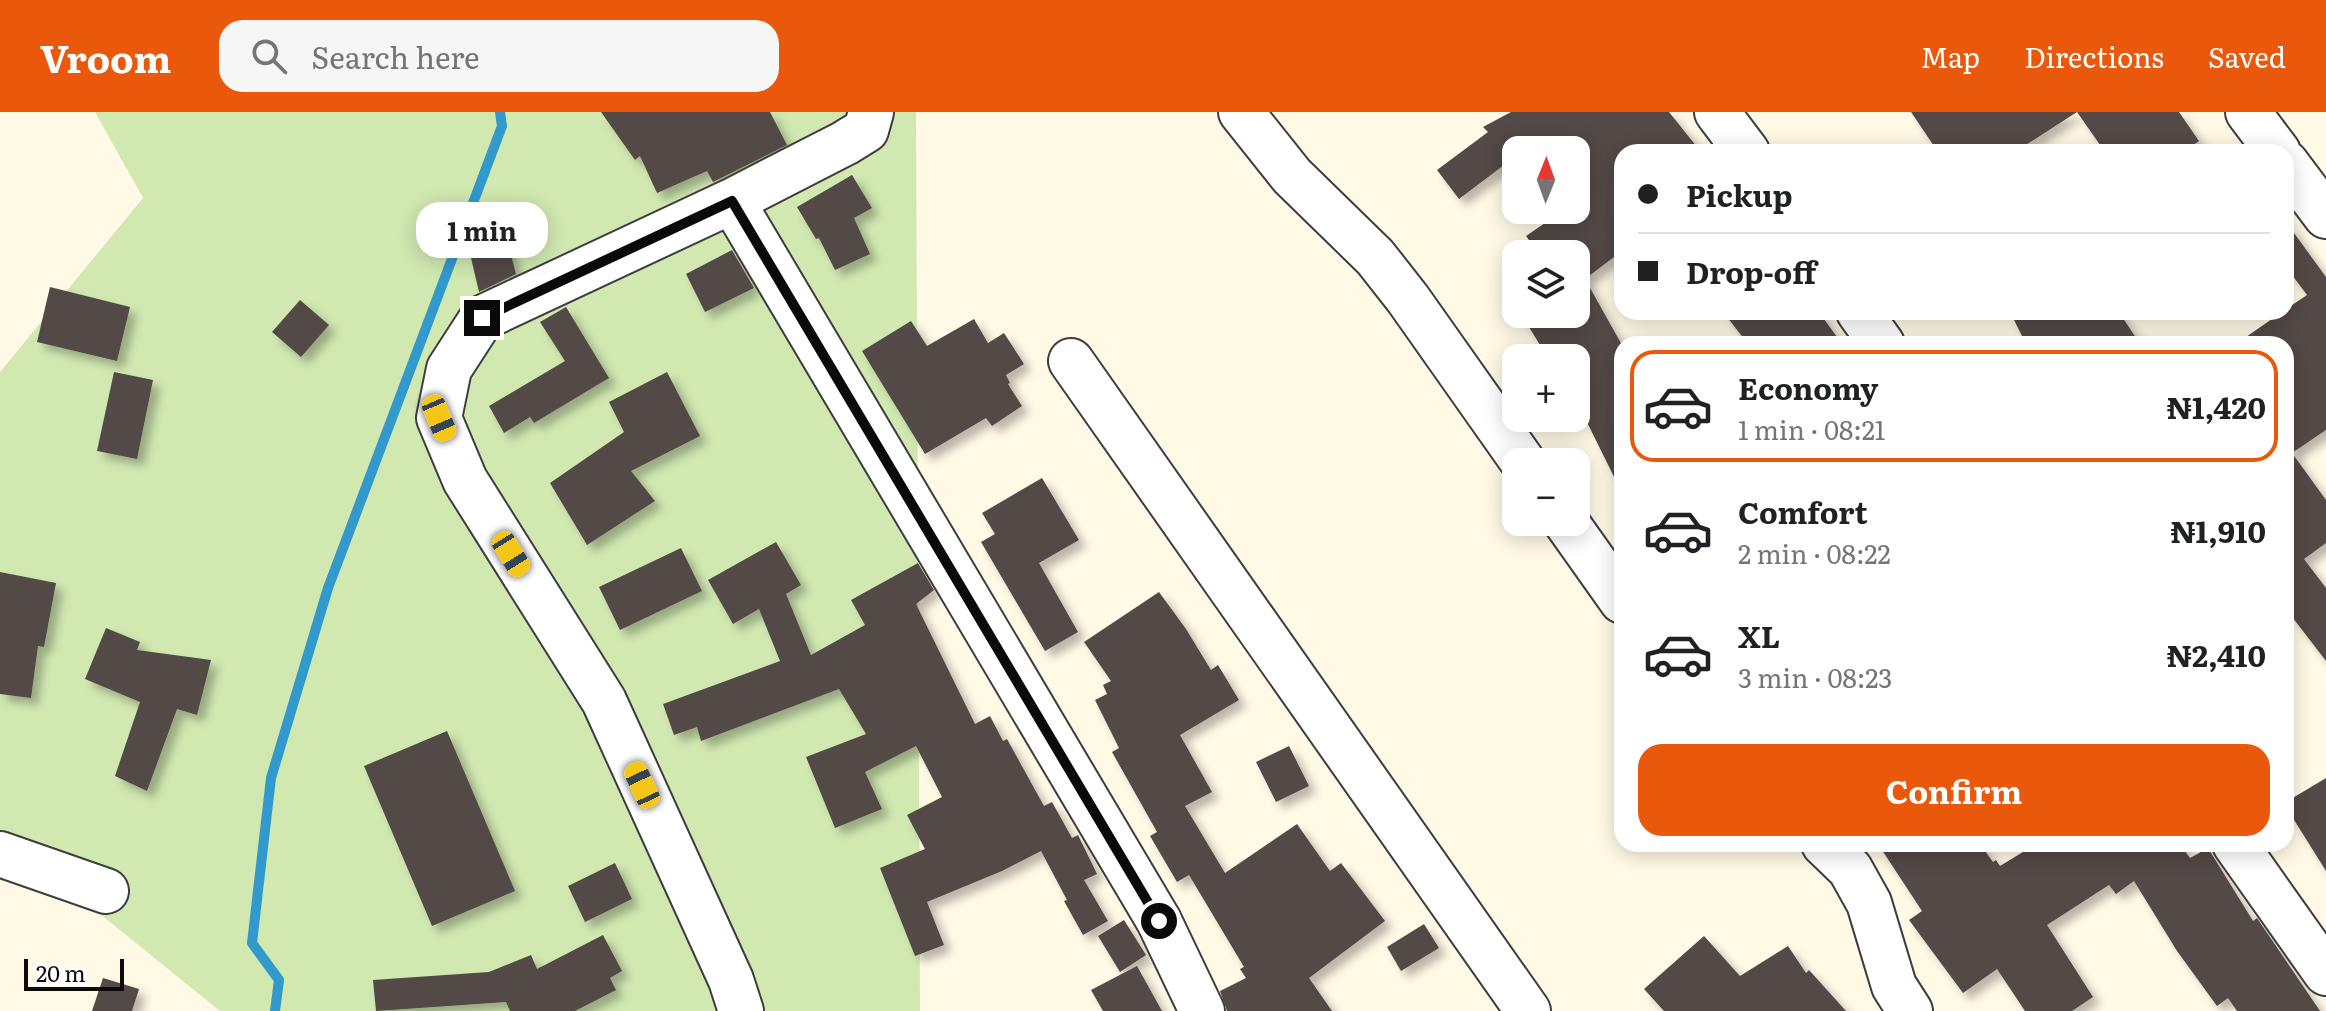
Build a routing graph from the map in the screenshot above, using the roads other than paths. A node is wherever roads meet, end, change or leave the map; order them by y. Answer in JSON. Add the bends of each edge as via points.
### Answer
{"nodes":[{"id":1,"x":871,"y":112,"type":"edge"},
{"id":2,"x":1241,"y":112,"type":"edge"},
{"id":3,"x":1717,"y":112,"type":"edge"},
{"id":4,"x":2248,"y":112,"type":"edge"},
{"id":5,"x":1741,"y":144,"type":"edge"},
{"id":6,"x":2272,"y":144,"type":"edge"},
{"id":7,"x":2294,"y":174,"type":"edge"},
{"id":8,"x":732,"y":201,"type":"junction"},
{"id":9,"x":2326,"y":216,"type":"edge"},
{"id":10,"x":1071,"y":361,"type":"dead end"},
{"id":11,"x":1513,"y":448,"type":"edge"},
{"id":12,"x":1576,"y":536,"type":"edge"},
{"id":13,"x":1614,"y":590,"type":"edge"},
{"id":14,"x":1832,"y":852,"type":"edge"},
{"id":15,"x":2241,"y":852,"type":"edge"},
{"id":16,"x":0,"y":854,"type":"edge"},
{"id":17,"x":106,"y":891,"type":"dead end"},
{"id":18,"x":2326,"y":973,"type":"edge"},
{"id":19,"x":741,"y":1011,"type":"edge"},
{"id":20,"x":1202,"y":1011,"type":"edge"},
{"id":21,"x":1528,"y":1011,"type":"edge"},
{"id":22,"x":1910,"y":1011,"type":"edge"}],
"edges":[{"from":1,"to":8,"type":"street","via":[[866,130]]},
{"from":2,"to":11,"type":"street","via":[[1292,176],[1383,268]]},
{"from":3,"to":5,"type":"street"},
{"from":4,"to":6,"type":"street"},
{"from":7,"to":9,"type":"street"},
{"from":8,"to":19,"type":"street","via":[[482,318],[449,369],[439,418],[465,480],[604,701]]},
{"from":8,"to":20,"type":"street","via":[[1159,921]]},
{"from":10,"to":21,"type":"street"},
{"from":12,"to":13,"type":"street"},
{"from":14,"to":22,"type":"street","via":[[1850,869],[1869,903],[1894,986]]},
{"from":15,"to":18,"type":"street"},
{"from":16,"to":17,"type":"street"}]}
